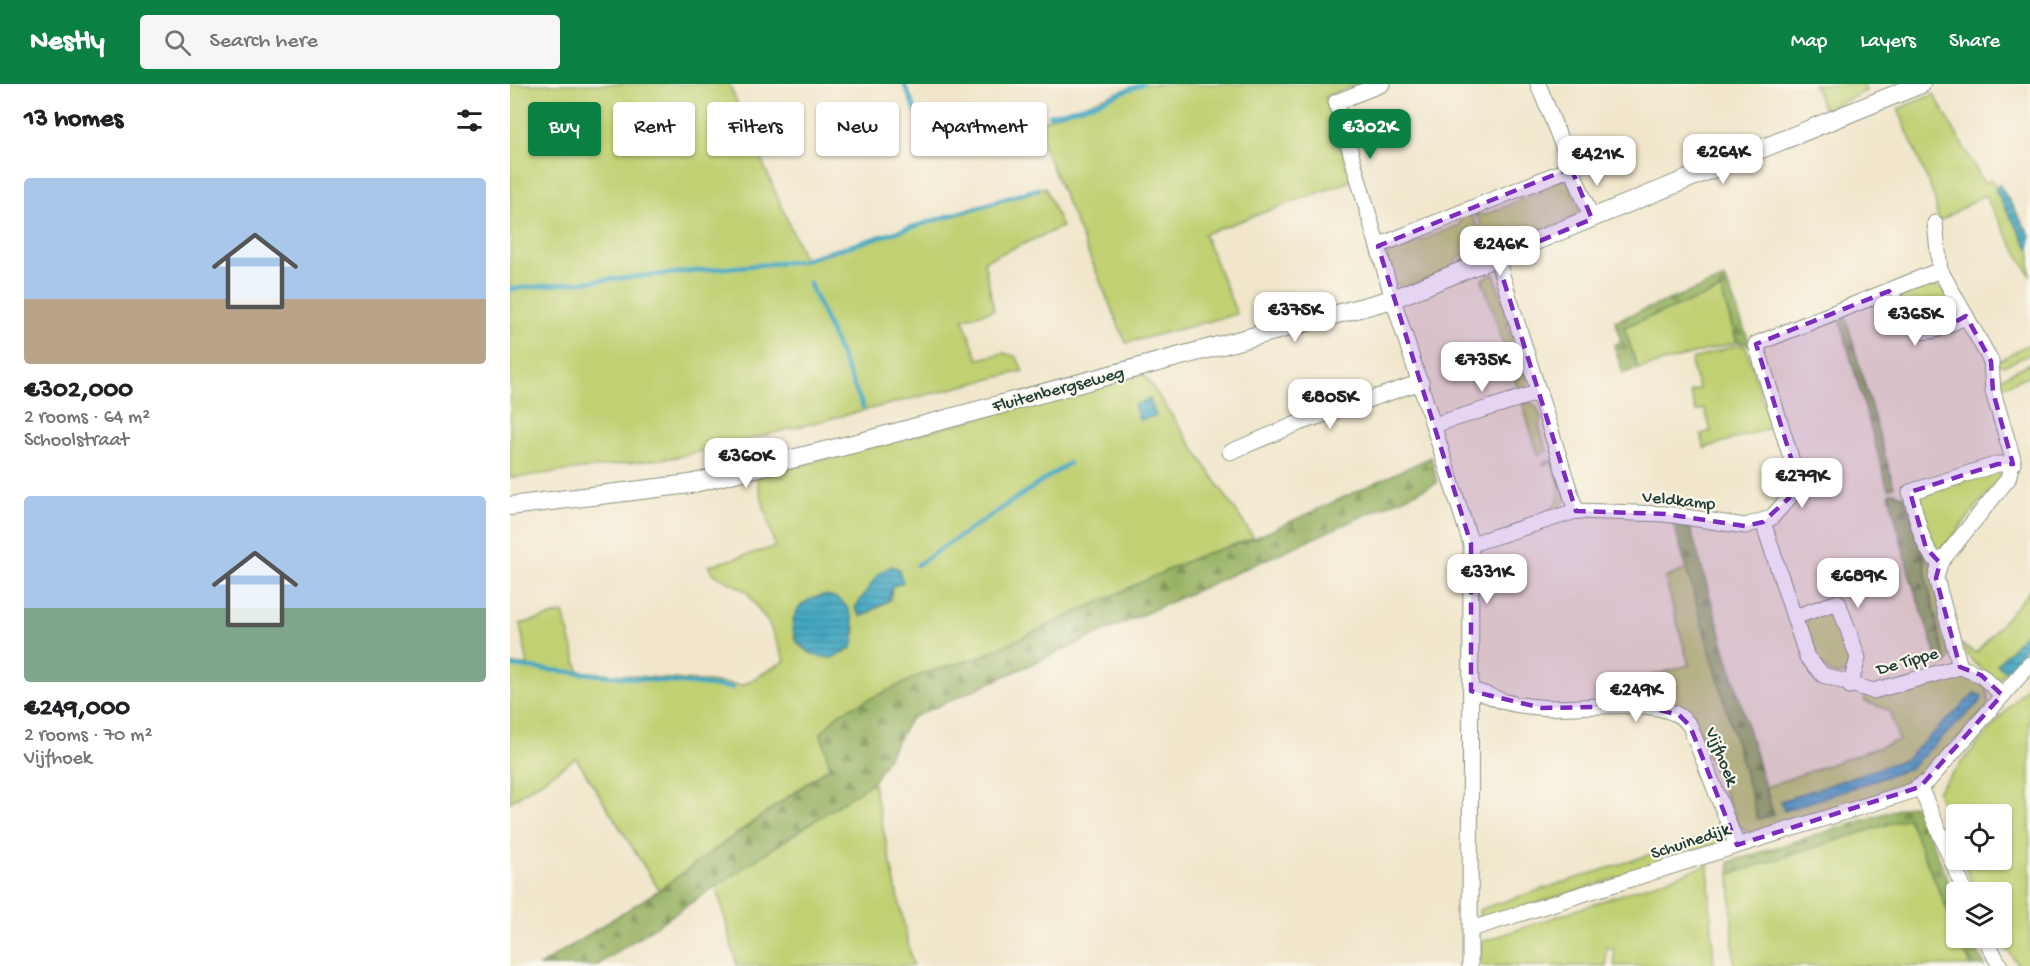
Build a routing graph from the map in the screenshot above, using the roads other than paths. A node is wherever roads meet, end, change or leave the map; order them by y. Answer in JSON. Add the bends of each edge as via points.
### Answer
{"nodes":[{"id":1,"x":1382,"y":84,"type":"edge"},
{"id":2,"x":1538,"y":84,"type":"edge"},
{"id":3,"x":1921,"y":84,"type":"edge"},
{"id":4,"x":1571,"y":168,"type":"junction"},
{"id":5,"x":1592,"y":219,"type":"junction"},
{"id":6,"x":1935,"y":223,"type":"dead end"},
{"id":7,"x":1378,"y":246,"type":"junction"},
{"id":8,"x":1497,"y":259,"type":"junction"},
{"id":9,"x":1940,"y":270,"type":"junction"},
{"id":10,"x":1889,"y":291,"type":"junction"},
{"id":11,"x":1393,"y":299,"type":"junction"},
{"id":12,"x":1966,"y":316,"type":"junction"},
{"id":13,"x":1421,"y":382,"type":"junction"},
{"id":14,"x":1540,"y":392,"type":"junction"},
{"id":15,"x":1434,"y":425,"type":"junction"},
{"id":16,"x":1230,"y":452,"type":"dead end"},
{"id":17,"x":2013,"y":464,"type":"junction"},
{"id":18,"x":510,"y":506,"type":"edge"},
{"id":19,"x":1576,"y":511,"type":"junction"},
{"id":20,"x":1763,"y":522,"type":"junction"},
{"id":21,"x":1471,"y":544,"type":"junction"},
{"id":22,"x":1940,"y":564,"type":"junction"},
{"id":23,"x":1794,"y":617,"type":"junction"},
{"id":24,"x":2030,"y":664,"type":"edge"},
{"id":25,"x":1960,"y":667,"type":"junction"},
{"id":26,"x":1850,"y":686,"type":"junction"},
{"id":27,"x":1471,"y":691,"type":"junction"},
{"id":28,"x":2002,"y":695,"type":"junction"},
{"id":29,"x":1920,"y":787,"type":"junction"},
{"id":30,"x":1737,"y":845,"type":"junction"},
{"id":31,"x":1961,"y":882,"type":"edge"},
{"id":32,"x":1471,"y":929,"type":"junction"},
{"id":33,"x":1990,"y":948,"type":"edge"},
{"id":34,"x":1470,"y":966,"type":"edge"},
{"id":35,"x":2000,"y":966,"type":"edge"}],
"edges":[{"from":1,"to":7,"type":"street","via":[[1336,102]]},
{"from":2,"to":4,"type":"street"},
{"from":3,"to":5,"type":"street","name":"Fluitenbergseweg"},
{"from":4,"to":5,"type":"street"},
{"from":4,"to":7,"type":"street"},
{"from":5,"to":8,"type":"street","name":"Fluitenbergseweg"},
{"from":6,"to":9,"type":"street"},
{"from":7,"to":11,"type":"street"},
{"from":8,"to":11,"type":"street","name":"Fluitenbergseweg"},
{"from":8,"to":14,"type":"street"},
{"from":9,"to":10,"type":"street"},
{"from":9,"to":12,"type":"street"},
{"from":10,"to":12,"type":"street","via":[[1912,327],[1920,332],[1938,331]]},
{"from":10,"to":20,"type":"street","via":[[1756,344],[1795,471],[1789,498],[1778,513]]},
{"from":11,"to":13,"type":"street"},
{"from":11,"to":18,"type":"street","name":"Fluitenbergseweg","via":[[690,484]]},
{"from":12,"to":17,"type":"street","via":[[1991,361],[1993,392]]},
{"from":13,"to":15,"type":"street"},
{"from":13,"to":16,"type":"street","via":[[1299,423]]},
{"from":14,"to":15,"type":"street"},
{"from":14,"to":19,"type":"street"},
{"from":15,"to":21,"type":"street"},
{"from":17,"to":22,"type":"street","via":[[2008,479]]},
{"from":17,"to":22,"type":"street","via":[[1998,464],[1910,492],[1926,548]]},
{"from":19,"to":20,"type":"street","name":"Veldkamp","via":[[1665,514],[1745,526]]},
{"from":19,"to":21,"type":"street","name":"Veldkamp"},
{"from":20,"to":23,"type":"street","name":"De Tippe"},
{"from":21,"to":27,"type":"street"},
{"from":22,"to":25,"type":"street","via":[[1936,578]]},
{"from":23,"to":26,"type":"street","name":"De Tippe","via":[[1811,664],[1823,675]]},
{"from":23,"to":26,"type":"street","name":"De Tippe","via":[[1838,602],[1858,658]]},
{"from":24,"to":28,"type":"street","name":"Schuinedijk"},
{"from":25,"to":26,"type":"street","name":"De Tippe","via":[[1881,690]]},
{"from":25,"to":28,"type":"street","name":"De Tippe","via":[[1981,675]]},
{"from":27,"to":30,"type":"street","name":"Vijfhoek","via":[[1542,708],[1644,706],[1679,715],[1690,726]]},
{"from":27,"to":32,"type":"street"},
{"from":28,"to":29,"type":"street","name":"Schuinedijk"},
{"from":29,"to":30,"type":"street","name":"Schuinedijk"},
{"from":29,"to":31,"type":"street"},
{"from":30,"to":32,"type":"street","name":"Schuinedijk"},
{"from":32,"to":34,"type":"street"},
{"from":33,"to":35,"type":"street"}]}
